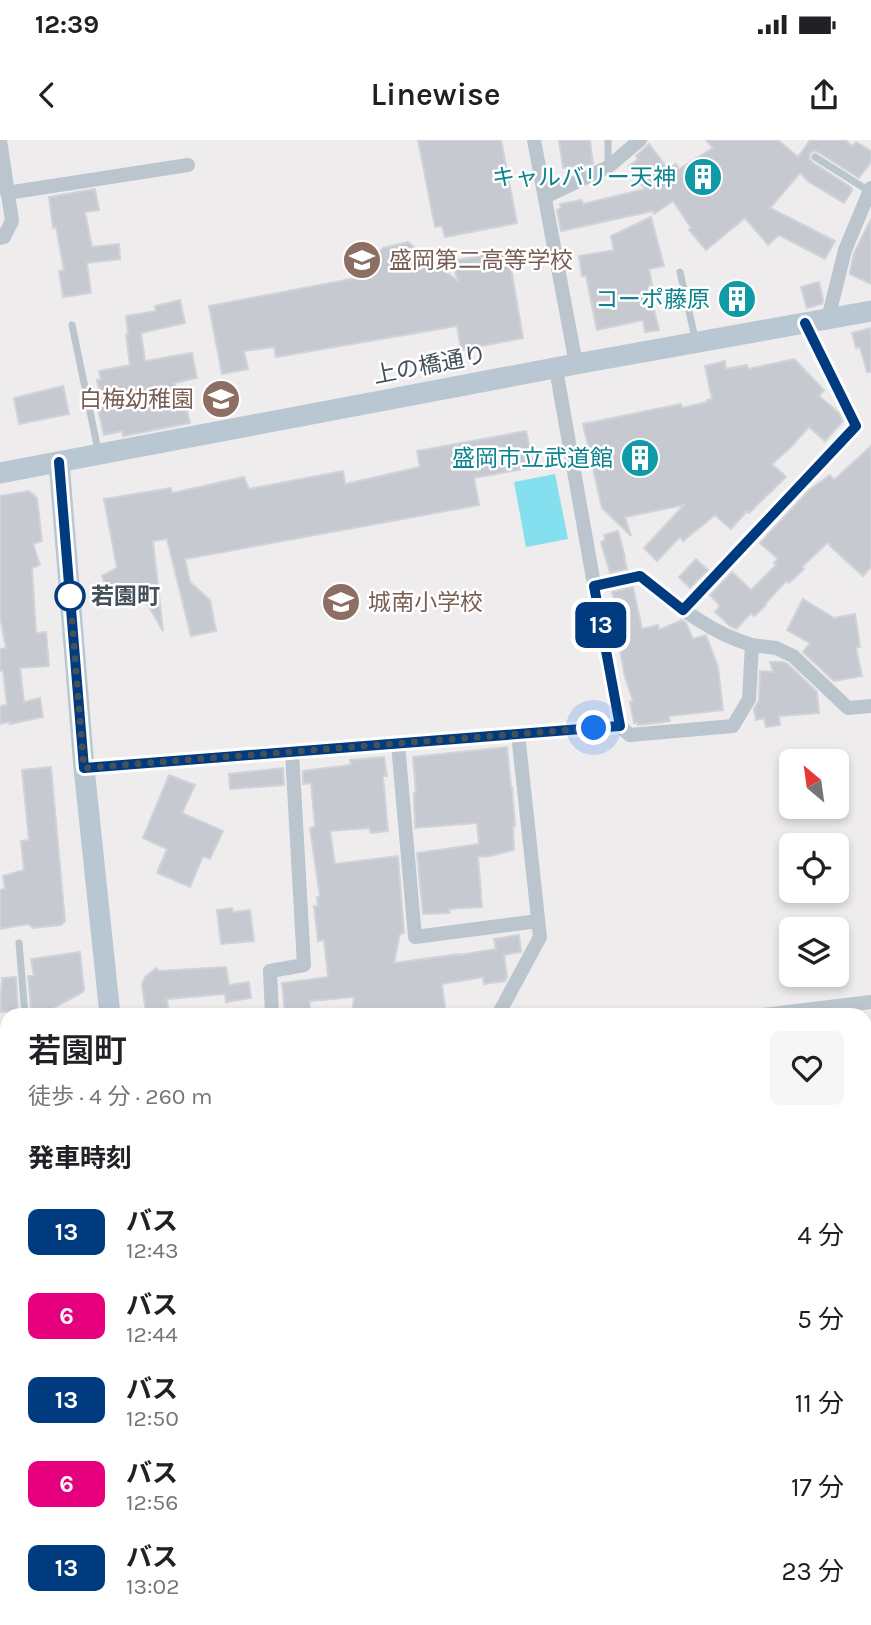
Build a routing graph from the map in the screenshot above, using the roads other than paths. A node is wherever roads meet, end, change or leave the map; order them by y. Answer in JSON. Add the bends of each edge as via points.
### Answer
{"nodes":[{"id":1,"x":0,"y":140,"type":"edge"},
{"id":2,"x":534,"y":140,"type":"edge"},
{"id":3,"x":608,"y":140,"type":"edge"},
{"id":4,"x":640,"y":140,"type":"edge"},
{"id":5,"x":815,"y":157,"type":"dead end"},
{"id":6,"x":188,"y":164,"type":"dead end"},
{"id":7,"x":608,"y":167,"type":"junction"},
{"id":8,"x":870,"y":190,"type":"edge"},
{"id":9,"x":7,"y":193,"type":"junction"},
{"id":10,"x":545,"y":197,"type":"junction"},
{"id":11,"x":0,"y":238,"type":"edge"},
{"id":12,"x":680,"y":272,"type":"dead end"},
{"id":13,"x":871,"y":311,"type":"edge"},
{"id":14,"x":828,"y":319,"type":"junction"},
{"id":15,"x":805,"y":323,"type":"junction"},
{"id":16,"x":72,"y":325,"type":"dead end"},
{"id":17,"x":696,"y":342,"type":"junction"},
{"id":18,"x":566,"y":366,"type":"junction"},
{"id":19,"x":99,"y":455,"type":"junction"},
{"id":20,"x":59,"y":462,"type":"junction"},
{"id":21,"x":0,"y":473,"type":"edge"},
{"id":22,"x":594,"y":586,"type":"junction"},
{"id":23,"x":683,"y":610,"type":"junction"},
{"id":24,"x":752,"y":645,"type":"junction"},
{"id":25,"x":871,"y":706,"type":"edge"},
{"id":26,"x":620,"y":726,"type":"junction"},
{"id":27,"x":518,"y":734,"type":"junction"},
{"id":28,"x":398,"y":744,"type":"junction"},
{"id":29,"x":292,"y":752,"type":"junction"},
{"id":30,"x":84,"y":768,"type":"junction"},
{"id":31,"x":538,"y":921,"type":"junction"},
{"id":32,"x":19,"y":943,"type":"dead end"},
{"id":33,"x":871,"y":1002,"type":"edge"},
{"id":34,"x":24,"y":1008,"type":"edge"},
{"id":35,"x":109,"y":1008,"type":"edge"},
{"id":36,"x":272,"y":1008,"type":"edge"},
{"id":37,"x":502,"y":1008,"type":"edge"},
{"id":38,"x":829,"y":1008,"type":"edge"}],
"edges":[{"from":1,"to":9,"type":"street"},
{"from":2,"to":10,"type":"street"},
{"from":3,"to":7,"type":"lane"},
{"from":4,"to":7,"type":"street"},
{"from":5,"to":8,"type":"lane"},
{"from":6,"to":9,"type":"street"},
{"from":7,"to":10,"type":"street"},
{"from":8,"to":14,"type":"street","via":[[845,250]]},
{"from":9,"to":11,"type":"street","via":[[12,221]]},
{"from":10,"to":18,"type":"street"},
{"from":12,"to":17,"type":"lane"},
{"from":13,"to":14,"type":"street","name":"上の橋通り"},
{"from":14,"to":15,"type":"street","name":"上の橋通り"},
{"from":15,"to":17,"type":"street","name":"上の橋通り"},
{"from":15,"to":23,"type":"street","via":[[856,426]]},
{"from":16,"to":19,"type":"lane"},
{"from":17,"to":18,"type":"street","name":"上の橋通り"},
{"from":18,"to":19,"type":"street","name":"上の橋通り"},
{"from":18,"to":22,"type":"street"},
{"from":19,"to":20,"type":"street","name":"上の橋通り"},
{"from":20,"to":21,"type":"street","name":"上の橋通り"},
{"from":20,"to":30,"type":"street"},
{"from":22,"to":23,"type":"street","via":[[640,576]]},
{"from":22,"to":26,"type":"street"},
{"from":23,"to":24,"type":"street","via":[[734,640]]},
{"from":24,"to":25,"type":"street","via":[[793,656],[848,708]]},
{"from":24,"to":26,"type":"street","via":[[750,699],[733,726],[630,735]]},
{"from":26,"to":27,"type":"street"},
{"from":27,"to":28,"type":"street"},
{"from":27,"to":31,"type":"street"},
{"from":28,"to":29,"type":"street"},
{"from":28,"to":31,"type":"street","via":[[415,937]]},
{"from":29,"to":30,"type":"street"},
{"from":29,"to":36,"type":"street","via":[[304,965],[270,971]]},
{"from":30,"to":35,"type":"street"},
{"from":31,"to":37,"type":"street","via":[[540,937]]},
{"from":32,"to":34,"type":"lane"},
{"from":33,"to":38,"type":"street"}]}
